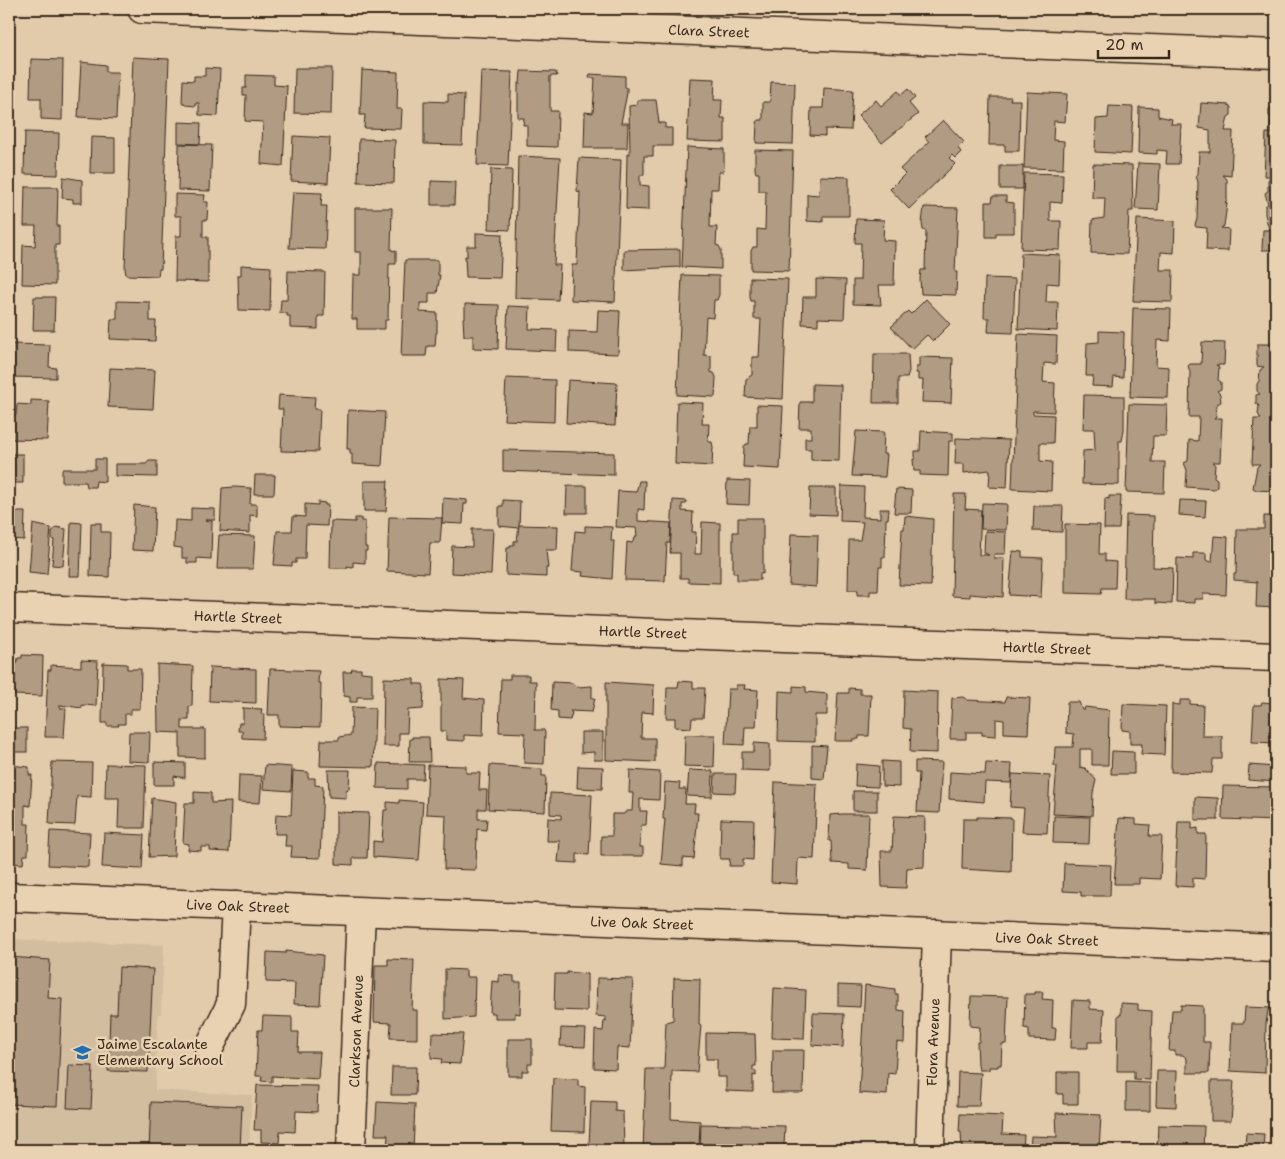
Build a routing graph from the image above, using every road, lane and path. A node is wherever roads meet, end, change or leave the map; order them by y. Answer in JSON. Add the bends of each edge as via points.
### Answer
{"nodes":[{"id":1,"x":142,"y":9,"type":"edge"},
{"id":2,"x":1276,"y":54,"type":"edge"},
{"id":3,"x":9,"y":608,"type":"edge"},
{"id":4,"x":1276,"y":657,"type":"edge"},
{"id":5,"x":9,"y":897,"type":"edge"},
{"id":6,"x":236,"y":906,"type":"junction"},
{"id":7,"x":361,"y":912,"type":"junction"},
{"id":8,"x":937,"y":934,"type":"junction"},
{"id":9,"x":1276,"y":948,"type":"edge"},
{"id":10,"x":209,"y":1048,"type":"dead end"},
{"id":11,"x":351,"y":1150,"type":"edge"},
{"id":12,"x":930,"y":1150,"type":"edge"}],
"edges":[{"from":1,"to":2,"type":"street","name":"Clara Street"},
{"from":3,"to":4,"type":"street","name":"Hartle Street"},
{"from":5,"to":6,"type":"street","name":"Live Oak Street"},
{"from":6,"to":7,"type":"street","name":"Live Oak Street"},
{"from":6,"to":10,"type":"street","via":[[232,1004]]},
{"from":7,"to":8,"type":"street","name":"Live Oak Street"},
{"from":7,"to":11,"type":"street","name":"Clarkson Avenue"},
{"from":8,"to":9,"type":"street","name":"Live Oak Street"},
{"from":8,"to":12,"type":"street","name":"Flora Avenue"}]}
